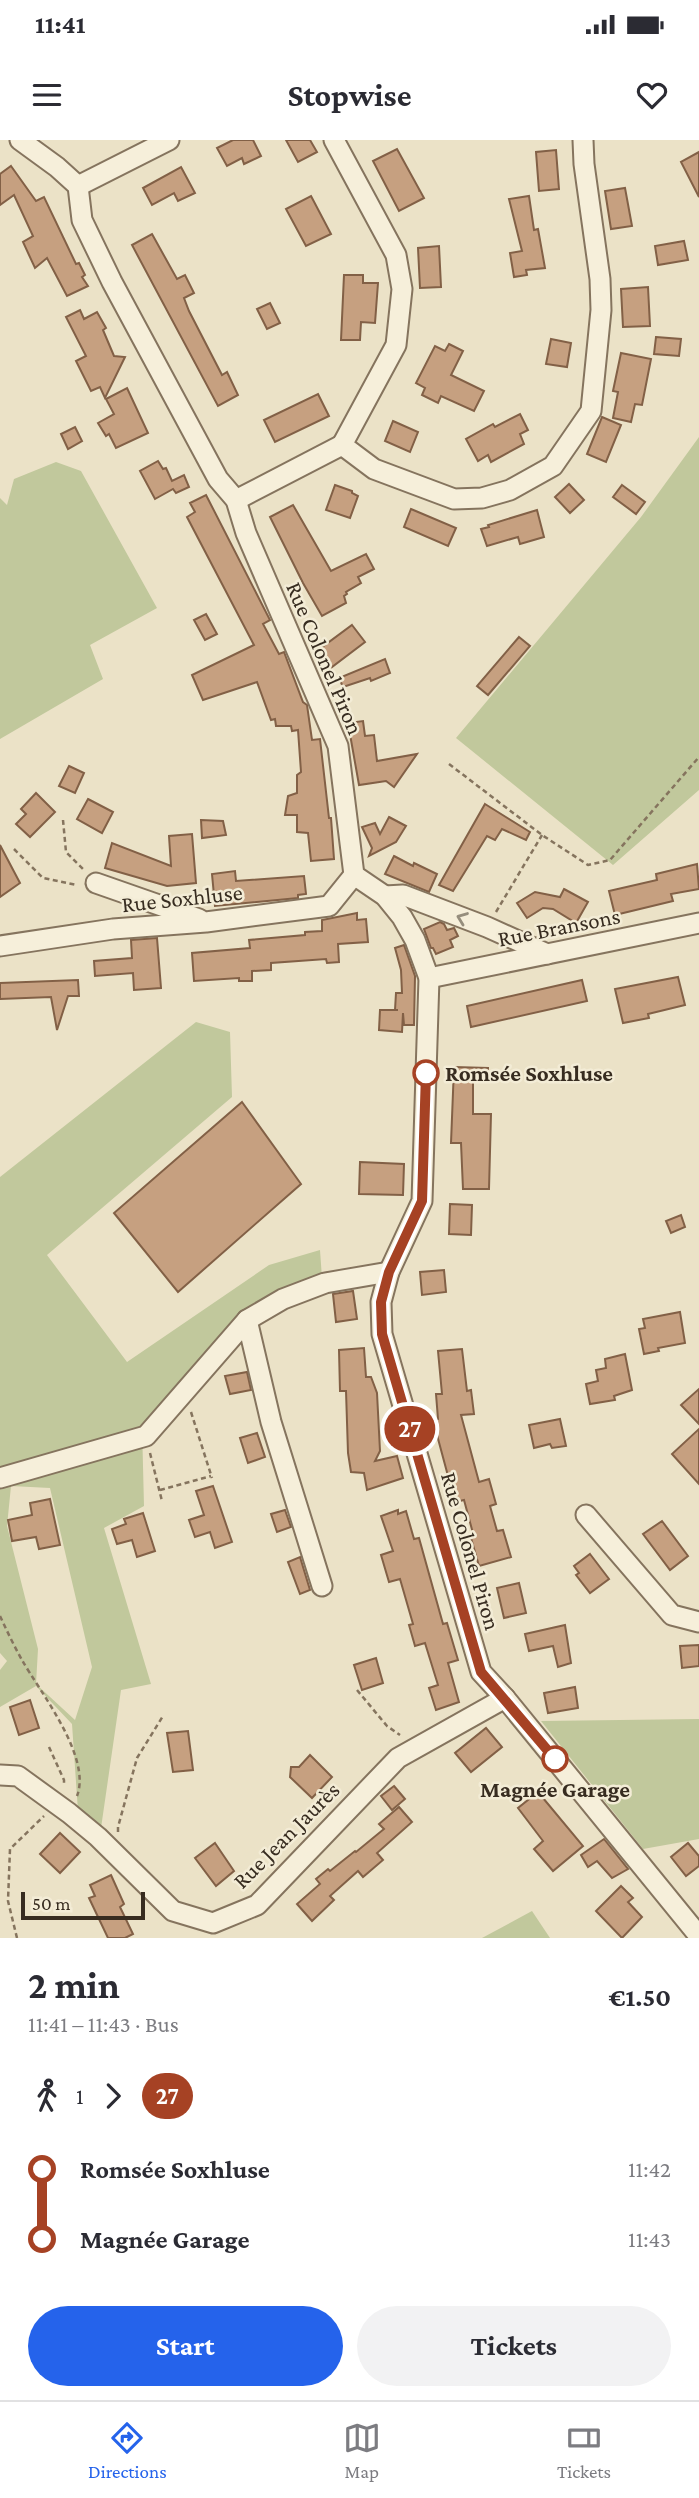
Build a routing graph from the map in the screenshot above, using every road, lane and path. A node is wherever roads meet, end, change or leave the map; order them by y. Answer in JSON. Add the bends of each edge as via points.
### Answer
{"nodes":[{"id":1,"x":20,"y":140,"type":"edge"},
{"id":2,"x":169,"y":140,"type":"edge"},
{"id":3,"x":334,"y":140,"type":"edge"},
{"id":4,"x":583,"y":140,"type":"edge"},
{"id":5,"x":78,"y":186,"type":"junction"},
{"id":6,"x":342,"y":445,"type":"junction"},
{"id":7,"x":236,"y":500,"type":"junction"},
{"id":8,"x":699,"y":757,"type":"edge"},
{"id":9,"x":449,"y":764,"type":"dead end"},
{"id":10,"x":63,"y":820,"type":"dead end"},
{"id":11,"x":541,"y":835,"type":"junction"},
{"id":12,"x":14,"y":849,"type":"dead end"},
{"id":13,"x":354,"y":875,"type":"junction"},
{"id":14,"x":96,"y":883,"type":"junction"},
{"id":15,"x":385,"y":896,"type":"junction"},
{"id":16,"x":206,"y":922,"type":"junction"},
{"id":17,"x":699,"y":923,"type":"edge"},
{"id":18,"x":487,"y":927,"type":"junction"},
{"id":19,"x":0,"y":946,"type":"edge"},
{"id":20,"x":547,"y":954,"type":"junction"},
{"id":21,"x":429,"y":978,"type":"junction"},
{"id":22,"x":389,"y":1272,"type":"junction"},
{"id":23,"x":247,"y":1320,"type":"junction"},
{"id":24,"x":185,"y":1392,"type":"junction"},
{"id":25,"x":146,"y":1436,"type":"junction"},
{"id":26,"x":0,"y":1478,"type":"edge"},
{"id":27,"x":160,"y":1490,"type":"junction"},
{"id":28,"x":162,"y":1502,"type":"dead end"},
{"id":29,"x":586,"y":1515,"type":"dead end"},
{"id":30,"x":322,"y":1587,"type":"dead end"},
{"id":31,"x":699,"y":1622,"type":"edge"},
{"id":32,"x":356,"y":1690,"type":"dead end"},
{"id":33,"x":505,"y":1699,"type":"junction"},
{"id":34,"x":163,"y":1716,"type":"dead end"},
{"id":35,"x":49,"y":1747,"type":"dead end"},
{"id":36,"x":418,"y":1747,"type":"junction"},
{"id":37,"x":0,"y":1775,"type":"edge"},
{"id":38,"x":64,"y":1808,"type":"junction"},
{"id":39,"x":121,"y":1860,"type":"junction"},
{"id":40,"x":699,"y":1936,"type":"edge"}],
"edges":[{"from":1,"to":5,"type":"street"},
{"from":2,"to":5,"type":"street"},
{"from":3,"to":6,"type":"street","via":[[396,255],[402,289],[396,345]]},
{"from":4,"to":6,"type":"street","via":[[601,310],[591,411],[553,466],[510,490],[454,499],[374,469]]},
{"from":5,"to":7,"type":"street","name":"Rue Colonel Piron","via":[[82,220],[113,282],[218,479]]},
{"from":6,"to":7,"type":"street"},
{"from":7,"to":13,"type":"street","name":"Rue Colonel Piron","via":[[338,746]]},
{"from":8,"to":11,"type":"path","via":[[610,860],[588,865]]},
{"from":9,"to":11,"type":"path"},
{"from":10,"to":14,"type":"path","via":[[66,852]]},
{"from":11,"to":18,"type":"path"},
{"from":12,"to":14,"type":"path","via":[[43,877],[80,885]]},
{"from":13,"to":15,"type":"street","name":"Rue Colonel Piron"},
{"from":13,"to":16,"type":"street","name":"Rue Soxhluse","via":[[329,906]]},
{"from":14,"to":16,"type":"street"},
{"from":18,"to":15,"type":"street","one_way":true,"via":[[403,895]]},
{"from":15,"to":21,"type":"street","name":"Rue Colonel Piron","via":[[415,940]]},
{"from":16,"to":19,"type":"street","name":"Rue Soxhluse","via":[[113,929]]},
{"from":17,"to":20,"type":"street","name":"Rue Bransons"},
{"from":18,"to":20,"type":"street"},
{"from":20,"to":21,"type":"street","name":"Rue Bransons"},
{"from":21,"to":22,"type":"street","name":"Rue Colonel Piron","via":[[422,1201]]},
{"from":22,"to":23,"type":"street","via":[[325,1283],[283,1299]]},
{"from":22,"to":33,"type":"street","name":"Rue Colonel Piron","via":[[381,1302],[382,1334],[481,1672]]},
{"from":23,"to":24,"type":"street"},
{"from":23,"to":30,"type":"street","via":[[271,1422]]},
{"from":24,"to":25,"type":"street"},
{"from":24,"to":27,"type":"path","via":[[212,1477]]},
{"from":25,"to":26,"type":"street"},
{"from":25,"to":27,"type":"path"},
{"from":27,"to":28,"type":"path"},
{"from":29,"to":31,"type":"street","via":[[671,1615]]},
{"from":32,"to":36,"type":"path","via":[[387,1726]]},
{"from":33,"to":36,"type":"street","name":"Rue Jean Jaurès"},
{"from":33,"to":40,"type":"street","name":"Rue Colonel Piron"},
{"from":34,"to":39,"type":"path","via":[[136,1758],[118,1827]]},
{"from":35,"to":38,"type":"path","via":[[64,1780]]},
{"from":36,"to":39,"type":"street","name":"Rue Jean Jaurès","via":[[398,1758],[257,1905],[214,1923],[173,1911]]},
{"from":37,"to":38,"type":"street","name":"Rue Jean Jaurès","via":[[18,1776]]},
{"from":38,"to":39,"type":"street","name":"Rue Jean Jaurès"}]}
